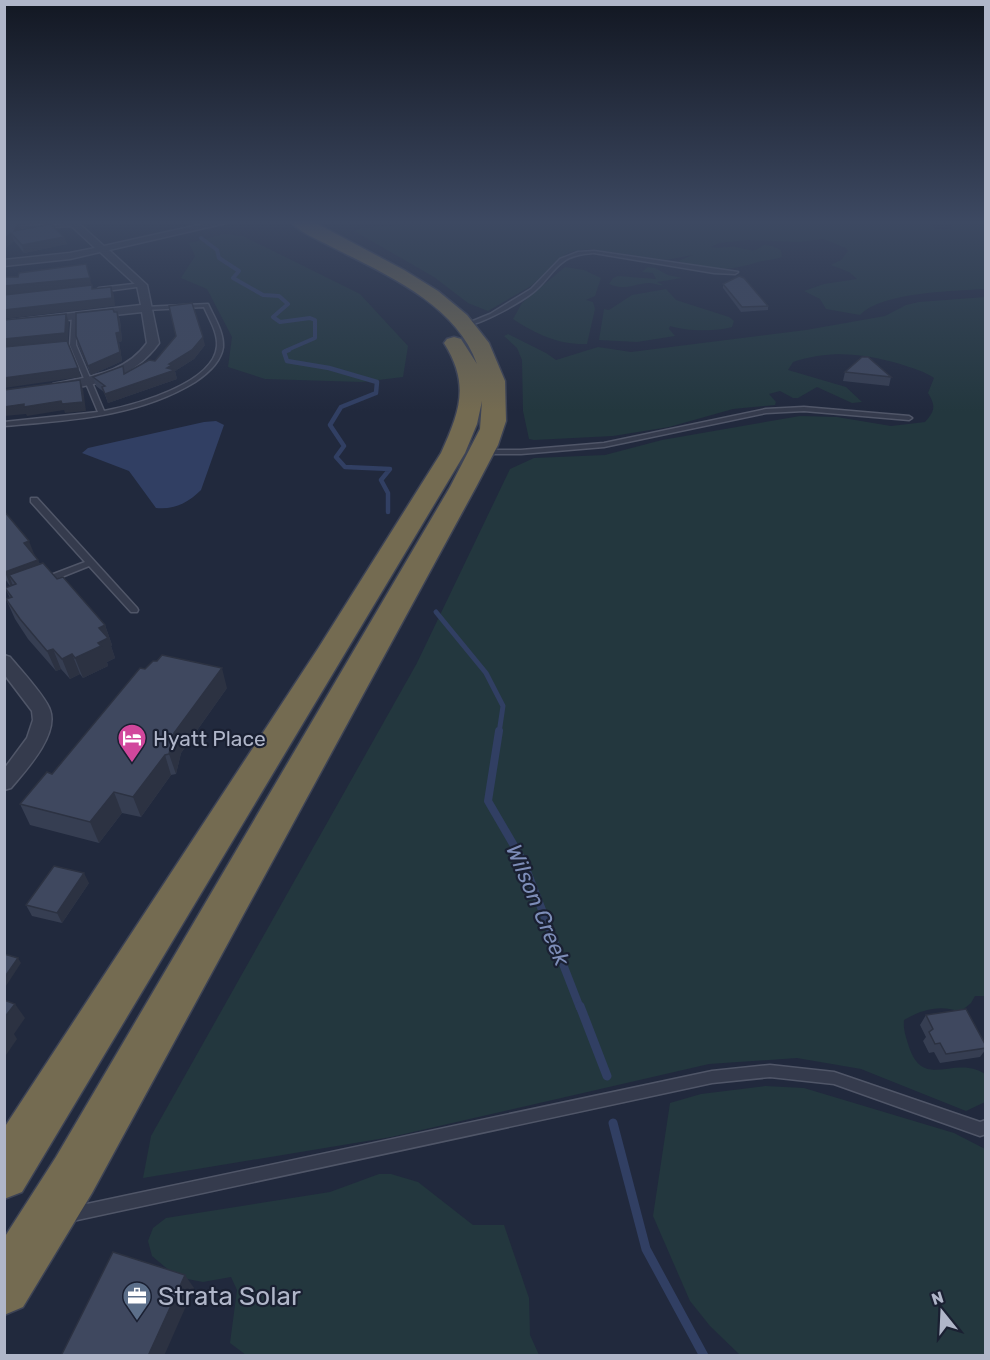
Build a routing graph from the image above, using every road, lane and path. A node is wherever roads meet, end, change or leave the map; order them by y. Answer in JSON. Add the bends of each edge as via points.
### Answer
{"nodes":[{"id":1,"x":388,"y":283,"type":"edge"},
{"id":2,"x":412,"y":283,"type":"edge"},
{"id":3,"x":539,"y":283,"type":"edge"},
{"id":4,"x":142,"y":285,"type":"joint"},
{"id":5,"x":93,"y":290,"type":"edge"},
{"id":6,"x":146,"y":308,"type":"junction"},
{"id":7,"x":74,"y":316,"type":"junction"},
{"id":8,"x":4,"y":324,"type":"edge"},
{"id":9,"x":466,"y":325,"type":"junction"},
{"id":10,"x":73,"y":345,"type":"junction"},
{"id":11,"x":62,"y":346,"type":"edge"},
{"id":12,"x":89,"y":381,"type":"junction"},
{"id":13,"x":50,"y":388,"type":"edge"},
{"id":14,"x":102,"y":412,"type":"junction"},
{"id":15,"x":909,"y":418,"type":"dead end"},
{"id":16,"x":4,"y":424,"type":"edge"},
{"id":17,"x":480,"y":452,"type":"junction"},
{"id":18,"x":34,"y":500,"type":"dead end"},
{"id":19,"x":90,"y":563,"type":"junction"},
{"id":20,"x":37,"y":583,"type":"edge"},
{"id":21,"x":134,"y":610,"type":"dead end"},
{"id":22,"x":7,"y":669,"type":"edge"},
{"id":23,"x":4,"y":783,"type":"edge"},
{"id":24,"x":986,"y":1128,"type":"edge"},
{"id":25,"x":4,"y":1174,"type":"edge"},
{"id":26,"x":48,"y":1219,"type":"junction"},
{"id":27,"x":4,"y":1288,"type":"edge"}],
"edges":[{"from":1,"to":25,"type":"highway","via":[[433,317],[464,356],[473,397],[467,421],[434,486]]},
{"from":2,"to":9,"type":"highway","via":[[427,291]]},
{"from":3,"to":9,"type":"lane","via":[[492,315]]},
{"from":4,"to":5,"type":"lane"},
{"from":4,"to":6,"type":"street"},
{"from":6,"to":7,"type":"street"},
{"from":6,"to":12,"type":"street","via":[[153,336],[149,351],[132,365]]},
{"from":6,"to":14,"type":"lane","via":[[206,304],[220,343],[218,355],[210,368],[159,399]]},
{"from":7,"to":8,"type":"street"},
{"from":7,"to":10,"type":"lane"},
{"from":9,"to":17,"type":"highway","via":[[486,352],[495,380],[494,423]]},
{"from":10,"to":11,"type":"lane"},
{"from":10,"to":12,"type":"lane"},
{"from":12,"to":13,"type":"street"},
{"from":12,"to":14,"type":"lane"},
{"from":14,"to":16,"type":"lane"},
{"from":15,"to":17,"type":"lane","via":[[804,409],[766,411],[604,445]]},
{"from":17,"to":26,"type":"highway"},
{"from":18,"to":19,"type":"lane"},
{"from":19,"to":20,"type":"lane"},
{"from":19,"to":21,"type":"lane"},
{"from":22,"to":23,"type":"street","via":[[44,718],[38,736]]},
{"from":24,"to":26,"type":"lane","via":[[834,1078],[759,1072],[712,1077]]},
{"from":26,"to":27,"type":"highway"}]}
